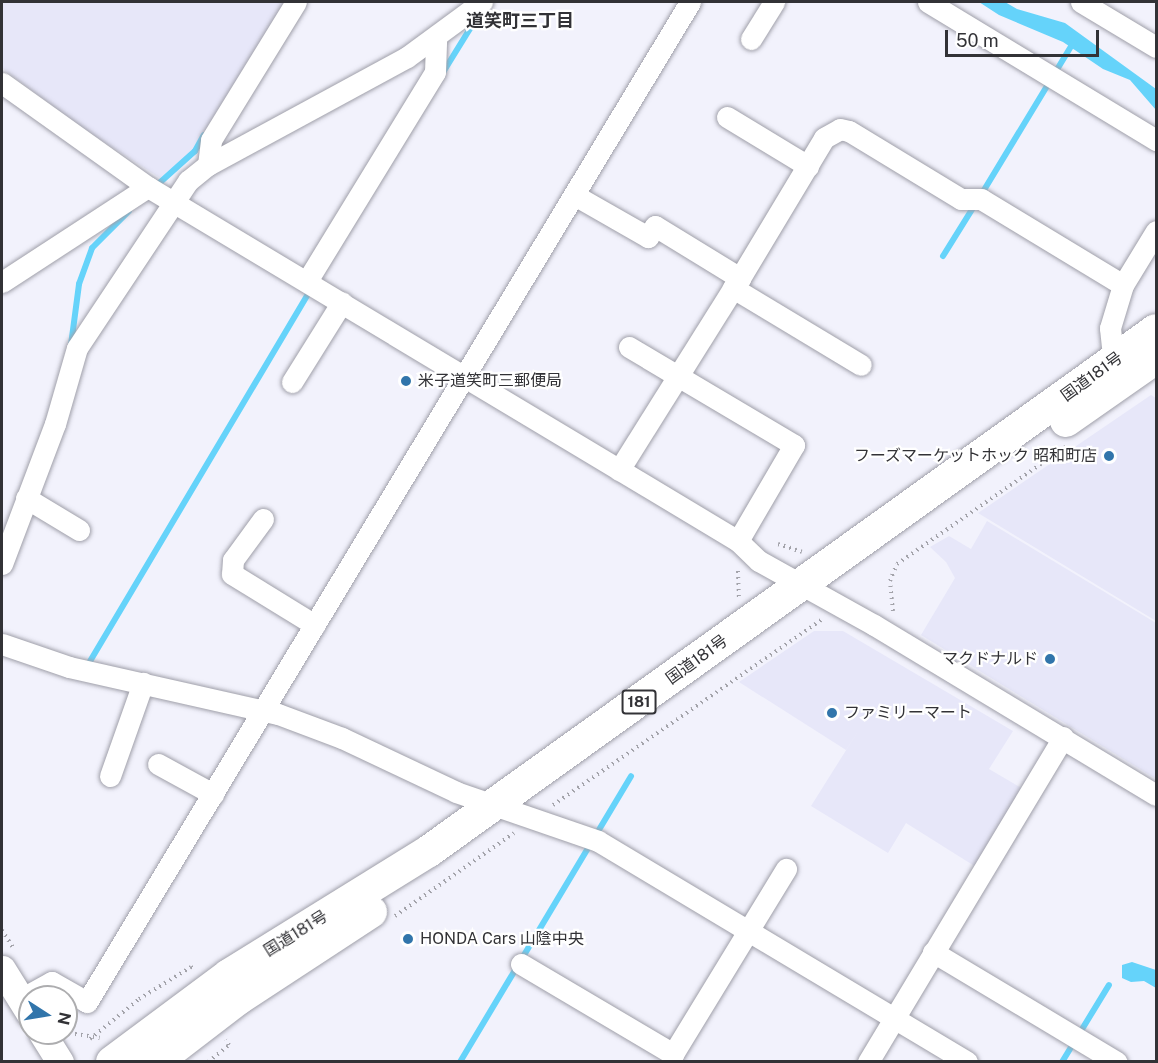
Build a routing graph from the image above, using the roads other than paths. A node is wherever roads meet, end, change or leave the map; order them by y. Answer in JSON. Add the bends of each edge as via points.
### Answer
{"nodes":[{"id":1,"x":296,"y":2,"type":"edge"},
{"id":2,"x":482,"y":2,"type":"edge"},
{"id":3,"x":690,"y":2,"type":"edge"},
{"id":4,"x":774,"y":2,"type":"edge"},
{"id":5,"x":928,"y":2,"type":"edge"},
{"id":6,"x":1081,"y":2,"type":"edge"},
{"id":7,"x":436,"y":38,"type":"junction"},
{"id":8,"x":751,"y":39,"type":"dead end"},
{"id":9,"x":1156,"y":47,"type":"edge"},
{"id":10,"x":2,"y":83,"type":"edge"},
{"id":11,"x":727,"y":117,"type":"dead end"},
{"id":12,"x":1156,"y":140,"type":"edge"},
{"id":13,"x":208,"y":165,"type":"junction"},
{"id":14,"x":808,"y":166,"type":"junction"},
{"id":15,"x":148,"y":187,"type":"junction"},
{"id":16,"x":576,"y":196,"type":"junction"},
{"id":17,"x":172,"y":201,"type":"junction"},
{"id":18,"x":1156,"y":231,"type":"edge"},
{"id":19,"x":307,"y":281,"type":"junction"},
{"id":20,"x":2,"y":282,"type":"edge"},
{"id":21,"x":736,"y":283,"type":"junction"},
{"id":22,"x":1123,"y":285,"type":"junction"},
{"id":23,"x":342,"y":302,"type":"junction"},
{"id":24,"x":1156,"y":330,"type":"edge"},
{"id":25,"x":629,"y":347,"type":"dead end"},
{"id":26,"x":1113,"y":347,"type":"dead end"},
{"id":27,"x":1156,"y":358,"type":"edge"},
{"id":28,"x":861,"y":365,"type":"dead end"},
{"id":29,"x":676,"y":376,"type":"junction"},
{"id":30,"x":465,"y":377,"type":"junction"},
{"id":31,"x":292,"y":382,"type":"dead end"},
{"id":32,"x":619,"y":470,"type":"junction"},
{"id":33,"x":26,"y":498,"type":"junction"},
{"id":34,"x":263,"y":519,"type":"dead end"},
{"id":35,"x":79,"y":530,"type":"dead end"},
{"id":36,"x":738,"y":542,"type":"junction"},
{"id":37,"x":2,"y":564,"type":"edge"},
{"id":38,"x":816,"y":600,"type":"junction"},
{"id":39,"x":315,"y":625,"type":"junction"},
{"id":40,"x":2,"y":644,"type":"edge"},
{"id":41,"x":142,"y":688,"type":"junction"},
{"id":42,"x":262,"y":712,"type":"junction"},
{"id":43,"x":1063,"y":737,"type":"junction"},
{"id":44,"x":158,"y":764,"type":"dead end"},
{"id":45,"x":110,"y":776,"type":"dead end"},
{"id":46,"x":213,"y":794,"type":"junction"},
{"id":47,"x":1156,"y":795,"type":"edge"},
{"id":48,"x":518,"y":808,"type":"junction"},
{"id":49,"x":786,"y":868,"type":"dead end"},
{"id":50,"x":747,"y":930,"type":"junction"},
{"id":51,"x":933,"y":952,"type":"junction"},
{"id":52,"x":521,"y":964,"type":"dead end"},
{"id":53,"x":2,"y":969,"type":"edge"},
{"id":54,"x":18,"y":995,"type":"edge"},
{"id":55,"x":78,"y":997,"type":"edge"},
{"id":56,"x":894,"y":1017,"type":"junction"},
{"id":57,"x":49,"y":1045,"type":"edge"},
{"id":58,"x":111,"y":1047,"type":"edge"},
{"id":59,"x":680,"y":1058,"type":"edge"},
{"id":60,"x":60,"y":1062,"type":"edge"},
{"id":61,"x":156,"y":1062,"type":"edge"},
{"id":62,"x":868,"y":1062,"type":"edge"},
{"id":63,"x":967,"y":1062,"type":"edge"},
{"id":64,"x":1117,"y":1062,"type":"edge"}],
"edges":[{"from":1,"to":13,"type":"street","via":[[211,140]]},
{"from":2,"to":7,"type":"street"},
{"from":3,"to":16,"type":"street"},
{"from":4,"to":8,"type":"street"},
{"from":5,"to":12,"type":"street"},
{"from":6,"to":9,"type":"street"},
{"from":7,"to":13,"type":"street","via":[[267,136]]},
{"from":7,"to":19,"type":"street","via":[[435,72]]},
{"from":10,"to":15,"type":"street"},
{"from":11,"to":14,"type":"street"},
{"from":13,"to":17,"type":"street"},
{"from":14,"to":21,"type":"street"},
{"from":14,"to":22,"type":"street","via":[[831,131],[849,130],[961,199],[981,199]]},
{"from":15,"to":17,"type":"street"},
{"from":15,"to":20,"type":"street"},
{"from":16,"to":21,"type":"street","via":[[648,237],[655,226]]},
{"from":16,"to":30,"type":"street"},
{"from":17,"to":19,"type":"street"},
{"from":17,"to":33,"type":"street","via":[[77,348],[55,424]]},
{"from":18,"to":22,"type":"street"},
{"from":19,"to":23,"type":"street"},
{"from":21,"to":28,"type":"street"},
{"from":21,"to":29,"type":"street"},
{"from":22,"to":26,"type":"street","via":[[1110,328]]},
{"from":23,"to":30,"type":"street"},
{"from":23,"to":31,"type":"street"},
{"from":24,"to":38,"type":"highway","name":"国道181号","number":"181"},
{"from":25,"to":29,"type":"street"},
{"from":27,"to":38,"type":"highway","name":"国道181号","number":"181"},
{"from":29,"to":32,"type":"street"},
{"from":29,"to":36,"type":"street","via":[[794,445]]},
{"from":30,"to":32,"type":"street"},
{"from":30,"to":39,"type":"street"},
{"from":32,"to":36,"type":"street"},
{"from":33,"to":35,"type":"street"},
{"from":33,"to":37,"type":"street"},
{"from":34,"to":39,"type":"street","via":[[233,560],[232,574]]},
{"from":36,"to":38,"type":"street"},
{"from":38,"to":43,"type":"street"},
{"from":38,"to":48,"type":"highway","name":"国道181号","number":"181"},
{"from":39,"to":42,"type":"street"},
{"from":40,"to":41,"type":"street"},
{"from":41,"to":42,"type":"street"},
{"from":41,"to":45,"type":"street"},
{"from":42,"to":46,"type":"street"},
{"from":42,"to":48,"type":"street","via":[[278,714],[342,738],[440,786]]},
{"from":43,"to":47,"type":"street"},
{"from":43,"to":51,"type":"street"},
{"from":44,"to":46,"type":"street"},
{"from":46,"to":55,"type":"street","via":[[87,1002]]},
{"from":48,"to":50,"type":"street","via":[[598,841]]},
{"from":48,"to":58,"type":"highway","name":"国道181号","number":"181","via":[[429,851]]},
{"from":48,"to":61,"type":"highway","name":"国道181号","number":"181","via":[[392,898],[238,999]]},
{"from":49,"to":50,"type":"street"},
{"from":50,"to":56,"type":"street"},
{"from":50,"to":59,"type":"street"},
{"from":51,"to":56,"type":"street"},
{"from":51,"to":64,"type":"street"},
{"from":52,"to":59,"type":"street"},
{"from":53,"to":54,"type":"main road"},
{"from":56,"to":62,"type":"street"},
{"from":56,"to":63,"type":"street"},
{"from":57,"to":60,"type":"main road"}]}
